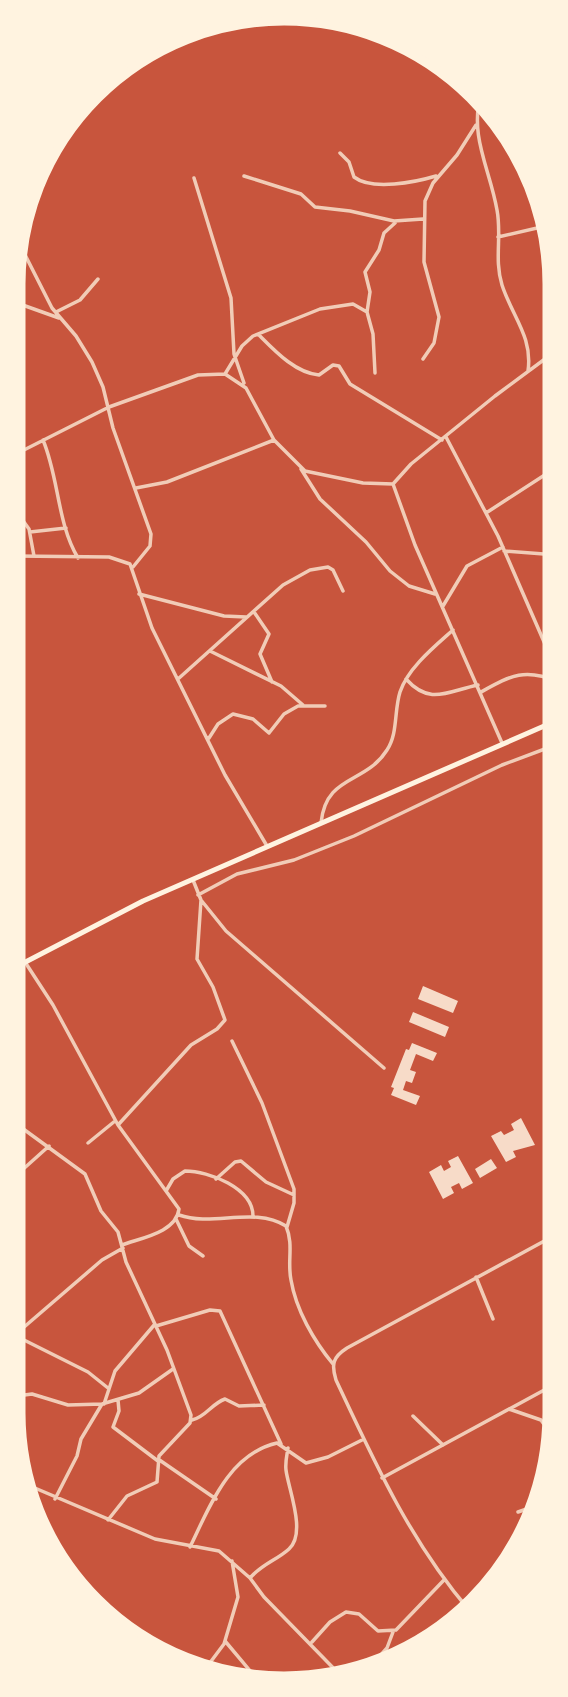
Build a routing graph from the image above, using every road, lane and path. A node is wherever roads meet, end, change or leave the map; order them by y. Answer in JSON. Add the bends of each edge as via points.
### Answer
{"nodes":[{"id":1,"x":479,"y":108,"type":"edge"},
{"id":2,"x":476,"y":125,"type":"junction"},
{"id":3,"x":340,"y":153,"type":"dead end"},
{"id":4,"x":439,"y":175,"type":"junction"},
{"id":5,"x":244,"y":176,"type":"dead end"},
{"id":6,"x":194,"y":178,"type":"dead end"},
{"id":7,"x":423,"y":219,"type":"junction"},
{"id":8,"x":396,"y":222,"type":"junction"},
{"id":9,"x":541,"y":227,"type":"edge"},
{"id":10,"x":498,"y":237,"type":"junction"},
{"id":11,"x":23,"y":250,"type":"edge"},
{"id":12,"x":98,"y":279,"type":"dead end"},
{"id":13,"x":21,"y":304,"type":"edge"},
{"id":14,"x":56,"y":312,"type":"junction"},
{"id":15,"x":367,"y":312,"type":"junction"},
{"id":16,"x":61,"y":319,"type":"junction"},
{"id":17,"x":258,"y":334,"type":"junction"},
{"id":18,"x":547,"y":358,"type":"edge"},
{"id":19,"x":423,"y":359,"type":"dead end"},
{"id":20,"x":235,"y":361,"type":"junction"},
{"id":21,"x":528,"y":371,"type":"junction"},
{"id":22,"x":375,"y":373,"type":"dead end"},
{"id":23,"x":225,"y":374,"type":"junction"},
{"id":24,"x":246,"y":388,"type":"junction"},
{"id":25,"x":109,"y":407,"type":"junction"},
{"id":26,"x":444,"y":438,"type":"junction"},
{"id":27,"x":43,"y":440,"type":"junction"},
{"id":28,"x":274,"y":440,"type":"junction"},
{"id":29,"x":21,"y":451,"type":"edge"},
{"id":30,"x":300,"y":467,"type":"junction"},
{"id":31,"x":547,"y":473,"type":"edge"},
{"id":32,"x":393,"y":484,"type":"junction"},
{"id":33,"x":136,"y":488,"type":"junction"},
{"id":34,"x":486,"y":513,"type":"junction"},
{"id":35,"x":21,"y":519,"type":"edge"},
{"id":36,"x":66,"y":528,"type":"junction"},
{"id":37,"x":29,"y":532,"type":"junction"},
{"id":38,"x":503,"y":549,"type":"junction"},
{"id":39,"x":547,"y":554,"type":"edge"},
{"id":40,"x":21,"y":556,"type":"edge"},
{"id":41,"x":34,"y":556,"type":"junction"},
{"id":42,"x":78,"y":558,"type":"junction"},
{"id":43,"x":133,"y":568,"type":"junction"},
{"id":44,"x":342,"y":591,"type":"dead end"},
{"id":45,"x":139,"y":594,"type":"junction"},
{"id":46,"x":437,"y":594,"type":"junction"},
{"id":47,"x":443,"y":606,"type":"junction"},
{"id":48,"x":254,"y":612,"type":"junction"},
{"id":49,"x":248,"y":617,"type":"junction"},
{"id":50,"x":453,"y":629,"type":"junction"},
{"id":51,"x":547,"y":649,"type":"edge"},
{"id":52,"x":210,"y":651,"type":"junction"},
{"id":53,"x":547,"y":678,"type":"edge"},
{"id":54,"x":178,"y":679,"type":"junction"},
{"id":55,"x":406,"y":679,"type":"junction"},
{"id":56,"x":272,"y":682,"type":"junction"},
{"id":57,"x":478,"y":685,"type":"junction"},
{"id":58,"x":481,"y":692,"type":"junction"},
{"id":59,"x":303,"y":705,"type":"junction"},
{"id":60,"x":325,"y":706,"type":"dead end"},
{"id":61,"x":547,"y":725,"type":"edge"},
{"id":62,"x":209,"y":738,"type":"junction"},
{"id":63,"x":503,"y":745,"type":"junction"},
{"id":64,"x":547,"y":748,"type":"edge"},
{"id":65,"x":321,"y":823,"type":"junction"},
{"id":66,"x":267,"y":846,"type":"junction"},
{"id":67,"x":193,"y":878,"type":"junction"},
{"id":68,"x":200,"y":898,"type":"junction"},
{"id":69,"x":24,"y":962,"type":"junction"},
{"id":70,"x":21,"y":964,"type":"edge"},
{"id":71,"x":232,"y":1041,"type":"dead end"},
{"id":72,"x":384,"y":1068,"type":"dead end"},
{"id":73,"x":117,"y":1123,"type":"junction"},
{"id":74,"x":21,"y":1127,"type":"edge"},
{"id":75,"x":88,"y":1143,"type":"dead end"},
{"id":76,"x":49,"y":1146,"type":"junction"},
{"id":77,"x":21,"y":1170,"type":"edge"},
{"id":78,"x":216,"y":1178,"type":"junction"},
{"id":79,"x":166,"y":1191,"type":"junction"},
{"id":80,"x":295,"y":1196,"type":"junction"},
{"id":81,"x":177,"y":1217,"type":"junction"},
{"id":82,"x":253,"y":1217,"type":"junction"},
{"id":83,"x":287,"y":1229,"type":"junction"},
{"id":84,"x":547,"y":1239,"type":"edge"},
{"id":85,"x":122,"y":1246,"type":"junction"},
{"id":86,"x":203,"y":1256,"type":"dead end"},
{"id":87,"x":476,"y":1277,"type":"junction"},
{"id":88,"x":493,"y":1319,"type":"dead end"},
{"id":89,"x":156,"y":1325,"type":"junction"},
{"id":90,"x":21,"y":1332,"type":"edge"},
{"id":91,"x":21,"y":1338,"type":"edge"},
{"id":92,"x":333,"y":1364,"type":"junction"},
{"id":93,"x":173,"y":1369,"type":"junction"},
{"id":94,"x":108,"y":1388,"type":"junction"},
{"id":95,"x":547,"y":1388,"type":"edge"},
{"id":96,"x":21,"y":1395,"type":"edge"},
{"id":97,"x":118,"y":1400,"type":"junction"},
{"id":98,"x":103,"y":1404,"type":"junction"},
{"id":99,"x":264,"y":1405,"type":"junction"},
{"id":100,"x":509,"y":1409,"type":"junction"},
{"id":101,"x":414,"y":1416,"type":"dead end"},
{"id":102,"x":191,"y":1420,"type":"junction"},
{"id":103,"x":546,"y":1427,"type":"edge"},
{"id":104,"x":364,"y":1439,"type":"junction"},
{"id":105,"x":281,"y":1444,"type":"junction"},
{"id":106,"x":443,"y":1445,"type":"junction"},
{"id":107,"x":288,"y":1448,"type":"junction"},
{"id":108,"x":158,"y":1460,"type":"junction"},
{"id":109,"x":382,"y":1478,"type":"junction"},
{"id":110,"x":32,"y":1487,"type":"edge"},
{"id":111,"x":55,"y":1499,"type":"junction"},
{"id":112,"x":216,"y":1499,"type":"junction"},
{"id":113,"x":529,"y":1508,"type":"edge"},
{"id":114,"x":518,"y":1512,"type":"dead end"},
{"id":115,"x":108,"y":1520,"type":"junction"},
{"id":116,"x":190,"y":1546,"type":"junction"},
{"id":117,"x":232,"y":1559,"type":"junction"},
{"id":118,"x":250,"y":1578,"type":"junction"},
{"id":119,"x":444,"y":1580,"type":"junction"},
{"id":120,"x":464,"y":1604,"type":"edge"},
{"id":121,"x":393,"y":1630,"type":"junction"},
{"id":122,"x":225,"y":1640,"type":"junction"},
{"id":123,"x":312,"y":1643,"type":"junction"},
{"id":124,"x":377,"y":1659,"type":"edge"},
{"id":125,"x":208,"y":1665,"type":"edge"},
{"id":126,"x":337,"y":1671,"type":"edge"},
{"id":127,"x":253,"y":1674,"type":"edge"}],
"edges":[{"from":1,"to":2,"type":"street"},
{"from":2,"to":4,"type":"street"},
{"from":2,"to":10,"type":"street","via":[[497,209]]},
{"from":3,"to":4,"type":"street","via":[[354,177],[364,182]]},
{"from":4,"to":7,"type":"street","via":[[428,192]]},
{"from":5,"to":8,"type":"street","via":[[300,194],[315,207]]},
{"from":6,"to":20,"type":"street","via":[[231,298]]},
{"from":7,"to":8,"type":"street"},
{"from":7,"to":19,"type":"street","via":[[424,262],[439,317],[434,343]]},
{"from":8,"to":15,"type":"street","via":[[384,233],[365,272],[370,292]]},
{"from":9,"to":10,"type":"street"},
{"from":10,"to":21,"type":"street","via":[[496,263],[530,349]]},
{"from":11,"to":14,"type":"street"},
{"from":12,"to":14,"type":"street","via":[[80,300]]},
{"from":13,"to":16,"type":"street"},
{"from":14,"to":16,"type":"street"},
{"from":15,"to":17,"type":"street","via":[[353,304],[320,309]]},
{"from":15,"to":22,"type":"street"},
{"from":16,"to":25,"type":"street","via":[[92,362]]},
{"from":17,"to":20,"type":"street","via":[[243,346]]},
{"from":17,"to":26,"type":"street","via":[[306,372],[319,375],[339,366],[350,384]]},
{"from":18,"to":21,"type":"street"},
{"from":20,"to":23,"type":"street"},
{"from":20,"to":24,"type":"street"},
{"from":21,"to":26,"type":"street"},
{"from":23,"to":24,"type":"street"},
{"from":23,"to":25,"type":"street","via":[[198,375]]},
{"from":24,"to":28,"type":"street"},
{"from":25,"to":27,"type":"street"},
{"from":25,"to":33,"type":"street"},
{"from":26,"to":32,"type":"street"},
{"from":26,"to":34,"type":"street"},
{"from":27,"to":29,"type":"street"},
{"from":27,"to":36,"type":"street"},
{"from":28,"to":30,"type":"street"},
{"from":28,"to":33,"type":"street","via":[[167,482]]},
{"from":30,"to":32,"type":"street","via":[[318,475]]},
{"from":30,"to":46,"type":"street","via":[[320,499],[390,572],[409,586]]},
{"from":31,"to":34,"type":"street"},
{"from":32,"to":46,"type":"street"},
{"from":33,"to":43,"type":"street","via":[[152,540]]},
{"from":34,"to":38,"type":"street"},
{"from":35,"to":37,"type":"street"},
{"from":36,"to":37,"type":"street"},
{"from":36,"to":42,"type":"street"},
{"from":37,"to":41,"type":"street"},
{"from":38,"to":39,"type":"street"},
{"from":38,"to":47,"type":"street","via":[[467,566]]},
{"from":38,"to":51,"type":"street"},
{"from":40,"to":41,"type":"street"},
{"from":41,"to":42,"type":"street"},
{"from":42,"to":43,"type":"street","via":[[119,558]]},
{"from":43,"to":45,"type":"street"},
{"from":44,"to":48,"type":"street","via":[[333,570],[322,566],[283,585]]},
{"from":45,"to":49,"type":"street","via":[[224,616]]},
{"from":45,"to":54,"type":"street"},
{"from":46,"to":47,"type":"street"},
{"from":47,"to":50,"type":"street"},
{"from":48,"to":49,"type":"street"},
{"from":48,"to":56,"type":"street","via":[[269,634],[260,654]]},
{"from":49,"to":52,"type":"street"},
{"from":50,"to":55,"type":"street"},
{"from":50,"to":57,"type":"street"},
{"from":52,"to":54,"type":"street"},
{"from":52,"to":56,"type":"street"},
{"from":53,"to":58,"type":"street","via":[[519,674]]},
{"from":54,"to":62,"type":"street"},
{"from":55,"to":57,"type":"street","via":[[431,696]]},
{"from":55,"to":65,"type":"street","via":[[388,750],[330,793]]},
{"from":56,"to":59,"type":"street"},
{"from":57,"to":58,"type":"street"},
{"from":58,"to":63,"type":"street"},
{"from":59,"to":60,"type":"street"},
{"from":59,"to":62,"type":"street","via":[[284,714],[269,733],[253,719],[233,714],[218,724]]},
{"from":61,"to":63,"type":"highway"},
{"from":62,"to":66,"type":"street"},
{"from":63,"to":65,"type":"highway"},
{"from":64,"to":68,"type":"street","via":[[355,836],[294,860],[237,874]]},
{"from":65,"to":66,"type":"highway"},
{"from":66,"to":67,"type":"highway"},
{"from":67,"to":68,"type":"street"},
{"from":67,"to":69,"type":"highway"},
{"from":68,"to":72,"type":"street","via":[[226,931]]},
{"from":68,"to":73,"type":"street","via":[[197,959],[225,1020],[191,1045]]},
{"from":69,"to":70,"type":"highway"},
{"from":69,"to":73,"type":"street","via":[[53,1005]]},
{"from":71,"to":80,"type":"street","via":[[273,1129]]},
{"from":73,"to":75,"type":"street"},
{"from":73,"to":79,"type":"street"},
{"from":74,"to":76,"type":"street"},
{"from":76,"to":77,"type":"street"},
{"from":76,"to":85,"type":"street","via":[[85,1174]]},
{"from":78,"to":79,"type":"street","via":[[185,1171]]},
{"from":78,"to":80,"type":"street","via":[[241,1161],[266,1182]]},
{"from":78,"to":82,"type":"street","via":[[247,1199]]},
{"from":79,"to":81,"type":"street","via":[[177,1205]]},
{"from":80,"to":83,"type":"street"},
{"from":81,"to":82,"type":"street"},
{"from":81,"to":85,"type":"street","via":[[164,1229]]},
{"from":81,"to":86,"type":"street","via":[[189,1245]]},
{"from":82,"to":83,"type":"street","via":[[275,1219]]},
{"from":83,"to":92,"type":"street","via":[[297,1299],[320,1348]]},
{"from":84,"to":87,"type":"street"},
{"from":85,"to":89,"type":"street"},
{"from":85,"to":90,"type":"street"},
{"from":87,"to":88,"type":"street"},
{"from":87,"to":92,"type":"street","via":[[347,1348]]},
{"from":89,"to":93,"type":"street"},
{"from":89,"to":94,"type":"street","via":[[115,1370]]},
{"from":89,"to":99,"type":"street","via":[[220,1311]]},
{"from":91,"to":94,"type":"street","via":[[88,1372]]},
{"from":92,"to":104,"type":"street"},
{"from":93,"to":97,"type":"street","via":[[139,1393]]},
{"from":93,"to":102,"type":"street"},
{"from":94,"to":98,"type":"street"},
{"from":95,"to":100,"type":"street"},
{"from":96,"to":98,"type":"street","via":[[32,1394],[68,1405]]},
{"from":97,"to":98,"type":"street"},
{"from":97,"to":108,"type":"street","via":[[113,1427]]},
{"from":98,"to":111,"type":"street","via":[[81,1439]]},
{"from":99,"to":102,"type":"street","via":[[239,1406],[225,1398],[201,1418]]},
{"from":99,"to":105,"type":"street"},
{"from":100,"to":103,"type":"street","via":[[541,1420]]},
{"from":100,"to":106,"type":"street"},
{"from":101,"to":106,"type":"street"},
{"from":102,"to":108,"type":"street"},
{"from":104,"to":107,"type":"street","via":[[306,1463]]},
{"from":104,"to":109,"type":"street"},
{"from":105,"to":107,"type":"street"},
{"from":105,"to":112,"type":"street","via":[[257,1449],[236,1463]]},
{"from":106,"to":109,"type":"street"},
{"from":107,"to":118,"type":"street","via":[[294,1542]]},
{"from":108,"to":112,"type":"street"},
{"from":108,"to":115,"type":"street","via":[[157,1482],[127,1496]]},
{"from":109,"to":119,"type":"street"},
{"from":110,"to":111,"type":"street"},
{"from":111,"to":115,"type":"street"},
{"from":112,"to":116,"type":"street"},
{"from":113,"to":114,"type":"street"},
{"from":115,"to":116,"type":"street","via":[[155,1539]]},
{"from":116,"to":117,"type":"street","via":[[219,1551]]},
{"from":117,"to":118,"type":"street"},
{"from":117,"to":122,"type":"street","via":[[238,1597]]},
{"from":118,"to":123,"type":"street"},
{"from":119,"to":120,"type":"street"},
{"from":119,"to":121,"type":"street"},
{"from":121,"to":123,"type":"street","via":[[378,1631],[359,1614],[346,1612]]},
{"from":121,"to":124,"type":"street"},
{"from":122,"to":125,"type":"street"},
{"from":122,"to":127,"type":"street"},
{"from":123,"to":126,"type":"street"}]}
